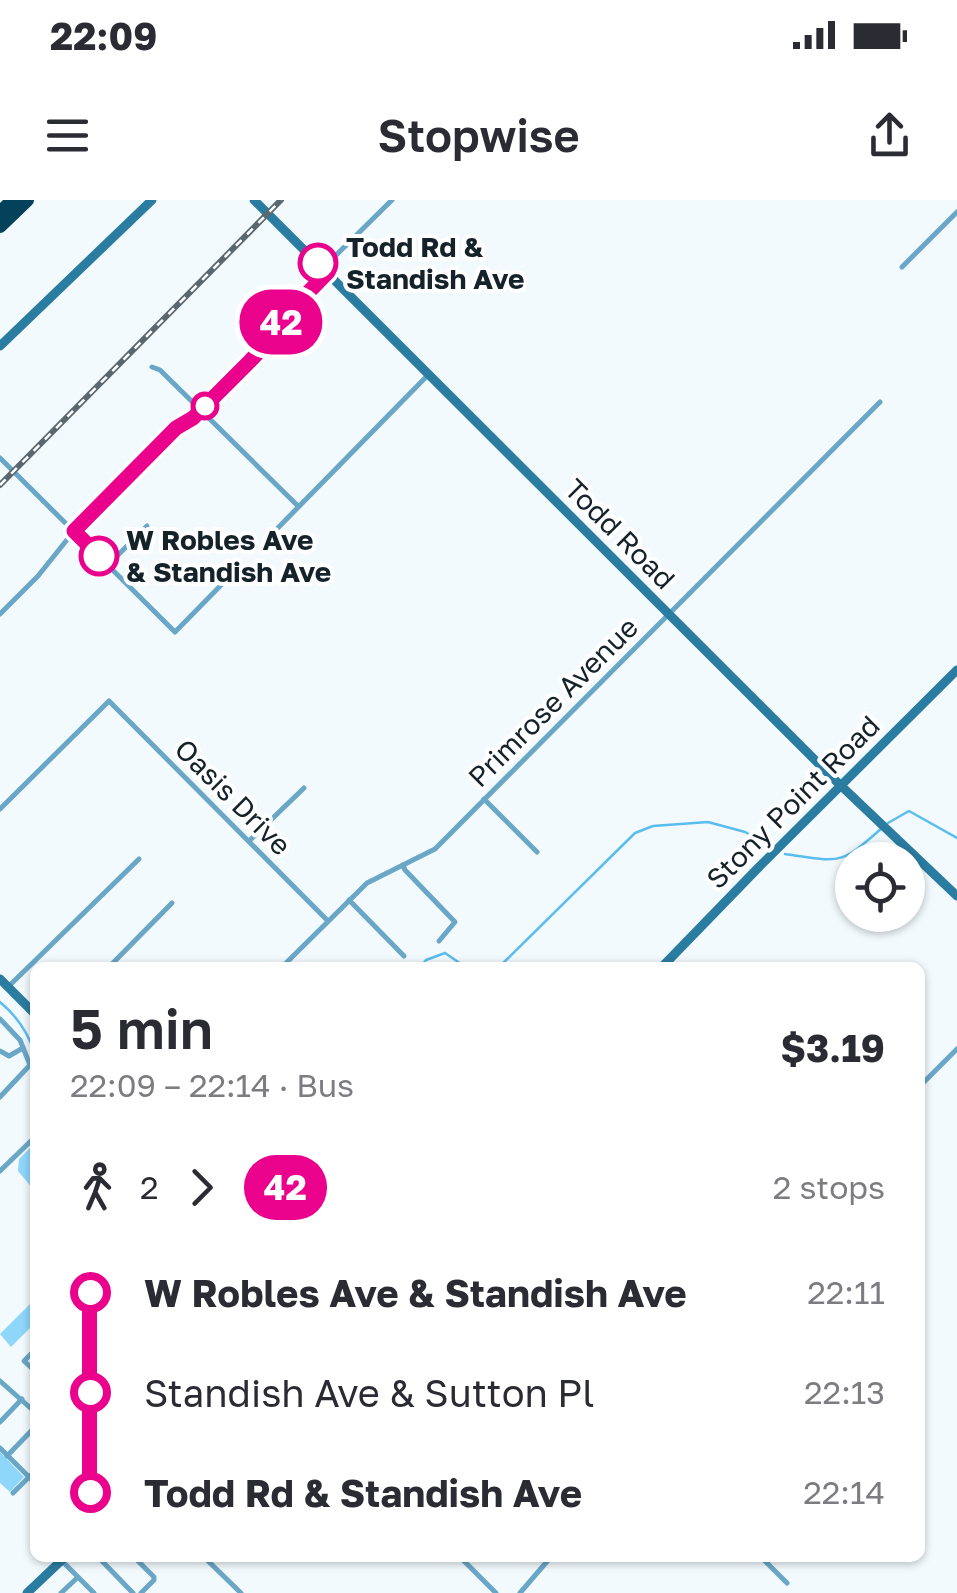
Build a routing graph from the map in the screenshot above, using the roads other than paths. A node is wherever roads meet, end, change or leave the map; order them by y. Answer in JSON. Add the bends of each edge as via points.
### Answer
{"nodes":[{"id":1,"x":13,"y":200,"type":"edge"},
{"id":2,"x":26,"y":200,"type":"edge"},
{"id":3,"x":152,"y":200,"type":"edge"},
{"id":4,"x":254,"y":200,"type":"edge"},
{"id":5,"x":392,"y":200,"type":"edge"},
{"id":6,"x":0,"y":212,"type":"edge"},
{"id":7,"x":957,"y":212,"type":"edge"},
{"id":8,"x":0,"y":226,"type":"edge"},
{"id":9,"x":902,"y":267,"type":"dead end"},
{"id":10,"x":326,"y":270,"type":"junction"},
{"id":11,"x":0,"y":346,"type":"edge"},
{"id":12,"x":152,"y":367,"type":"dead end"},
{"id":13,"x":429,"y":375,"type":"junction"},
{"id":14,"x":880,"y":402,"type":"dead end"},
{"id":15,"x":201,"y":410,"type":"junction"},
{"id":16,"x":0,"y":458,"type":"edge"},
{"id":17,"x":298,"y":507,"type":"junction"},
{"id":18,"x":147,"y":526,"type":"dead end"},
{"id":19,"x":74,"y":531,"type":"junction"},
{"id":20,"x":268,"y":538,"type":"dead end"},
{"id":21,"x":108,"y":565,"type":"junction"},
{"id":22,"x":232,"y":574,"type":"dead end"},
{"id":23,"x":0,"y":614,"type":"edge"},
{"id":24,"x":668,"y":614,"type":"junction"},
{"id":25,"x":957,"y":670,"type":"edge"},
{"id":26,"x":842,"y":786,"type":"junction"},
{"id":27,"x":304,"y":788,"type":"dead end"},
{"id":28,"x":484,"y":799,"type":"junction"},
{"id":29,"x":0,"y":809,"type":"edge"},
{"id":30,"x":249,"y":841,"type":"junction"},
{"id":31,"x":537,"y":852,"type":"dead end"},
{"id":32,"x":139,"y":860,"type":"dead end"},
{"id":33,"x":404,"y":864,"type":"junction"},
{"id":34,"x":957,"y":896,"type":"edge"},
{"id":35,"x":350,"y":900,"type":"junction"},
{"id":36,"x":172,"y":903,"type":"dead end"},
{"id":37,"x":328,"y":921,"type":"junction"},
{"id":38,"x":438,"y":942,"type":"dead end"},
{"id":39,"x":404,"y":956,"type":"dead end"},
{"id":40,"x":35,"y":962,"type":"edge"},
{"id":41,"x":114,"y":962,"type":"edge"},
{"id":42,"x":287,"y":962,"type":"edge"},
{"id":43,"x":667,"y":962,"type":"edge"},
{"id":44,"x":30,"y":967,"type":"edge"},
{"id":45,"x":0,"y":979,"type":"edge"},
{"id":46,"x":8,"y":988,"type":"junction"},
{"id":47,"x":30,"y":1009,"type":"edge"},
{"id":48,"x":0,"y":1020,"type":"edge"},
{"id":49,"x":23,"y":1048,"type":"junction"},
{"id":50,"x":957,"y":1049,"type":"edge"},
{"id":51,"x":0,"y":1051,"type":"edge"},
{"id":52,"x":925,"y":1081,"type":"edge"},
{"id":53,"x":0,"y":1097,"type":"edge"},
{"id":54,"x":30,"y":1143,"type":"edge"},
{"id":55,"x":0,"y":1156,"type":"edge"},
{"id":56,"x":8,"y":1164,"type":"junction"},
{"id":57,"x":0,"y":1171,"type":"edge"},
{"id":58,"x":0,"y":1381,"type":"edge"},
{"id":59,"x":22,"y":1400,"type":"junction"},
{"id":60,"x":30,"y":1407,"type":"edge"},
{"id":61,"x":0,"y":1422,"type":"edge"},
{"id":62,"x":30,"y":1432,"type":"edge"},
{"id":63,"x":0,"y":1448,"type":"edge"},
{"id":64,"x":8,"y":1456,"type":"junction"},
{"id":65,"x":30,"y":1478,"type":"edge"},
{"id":66,"x":30,"y":1481,"type":"edge"},
{"id":67,"x":12,"y":1494,"type":"dead end"},
{"id":68,"x":59,"y":1562,"type":"edge"},
{"id":69,"x":65,"y":1562,"type":"edge"},
{"id":70,"x":103,"y":1562,"type":"edge"},
{"id":71,"x":140,"y":1562,"type":"edge"},
{"id":72,"x":210,"y":1562,"type":"edge"},
{"id":73,"x":465,"y":1562,"type":"edge"},
{"id":74,"x":547,"y":1562,"type":"edge"},
{"id":75,"x":766,"y":1562,"type":"edge"},
{"id":76,"x":78,"y":1577,"type":"junction"},
{"id":77,"x":788,"y":1583,"type":"dead end"},
{"id":78,"x":28,"y":1593,"type":"edge"},
{"id":79,"x":61,"y":1593,"type":"edge"},
{"id":80,"x":94,"y":1593,"type":"edge"},
{"id":81,"x":137,"y":1593,"type":"edge"},
{"id":82,"x":241,"y":1593,"type":"edge"},
{"id":83,"x":496,"y":1593,"type":"edge"},
{"id":84,"x":520,"y":1593,"type":"edge"}],
"edges":[{"from":1,"to":6,"type":"highway"},
{"from":2,"to":8,"type":"highway"},
{"from":3,"to":11,"type":"main road"},
{"from":4,"to":10,"type":"main road","name":"Todd Road"},
{"from":5,"to":10,"type":"street"},
{"from":7,"to":9,"type":"street"},
{"from":10,"to":13,"type":"main road","name":"Todd Road"},
{"from":10,"to":15,"type":"street"},
{"from":12,"to":15,"type":"street"},
{"from":13,"to":17,"type":"street"},
{"from":13,"to":24,"type":"main road","name":"Todd Road"},
{"from":14,"to":24,"type":"street","name":"Primrose Avenue"},
{"from":15,"to":17,"type":"street"},
{"from":15,"to":19,"type":"street"},
{"from":16,"to":19,"type":"street"},
{"from":17,"to":20,"type":"street"},
{"from":18,"to":21,"type":"street"},
{"from":19,"to":21,"type":"street"},
{"from":19,"to":23,"type":"street"},
{"from":21,"to":22,"type":"street","via":[[175,632]]},
{"from":24,"to":26,"type":"main road","name":"Todd Road"},
{"from":24,"to":28,"type":"street","name":"Primrose Avenue"},
{"from":25,"to":26,"type":"main road","name":"Stony Point Road"},
{"from":26,"to":34,"type":"main road","name":"Todd Road"},
{"from":26,"to":43,"type":"main road","name":"Stony Point Road"},
{"from":27,"to":30,"type":"street"},
{"from":28,"to":31,"type":"street"},
{"from":28,"to":33,"type":"street","name":"Primrose Avenue","via":[[435,849]]},
{"from":29,"to":30,"type":"street","name":"Oasis Drive","via":[[109,701]]},
{"from":30,"to":37,"type":"street","name":"Oasis Drive"},
{"from":32,"to":40,"type":"street"},
{"from":33,"to":35,"type":"street","name":"Primrose Avenue"},
{"from":33,"to":38,"type":"street","via":[[456,922]]},
{"from":35,"to":37,"type":"street","name":"Primrose Avenue"},
{"from":35,"to":39,"type":"street"},
{"from":36,"to":41,"type":"street"},
{"from":37,"to":42,"type":"street","name":"Primrose Avenue"},
{"from":44,"to":46,"type":"street"},
{"from":45,"to":46,"type":"main road"},
{"from":46,"to":47,"type":"main road"},
{"from":48,"to":49,"type":"street"},
{"from":49,"to":51,"type":"street","via":[[9,1056]]},
{"from":49,"to":53,"type":"street","via":[[30,1067]]},
{"from":50,"to":52,"type":"street"},
{"from":54,"to":56,"type":"street"},
{"from":55,"to":56,"type":"street"},
{"from":56,"to":57,"type":"street"},
{"from":58,"to":59,"type":"street"},
{"from":59,"to":60,"type":"street"},
{"from":59,"to":61,"type":"street"},
{"from":62,"to":64,"type":"street"},
{"from":63,"to":64,"type":"street"},
{"from":64,"to":65,"type":"street"},
{"from":66,"to":67,"type":"street"},
{"from":68,"to":78,"type":"main road"},
{"from":69,"to":76,"type":"street"},
{"from":70,"to":81,"type":"street"},
{"from":71,"to":81,"type":"street","via":[[154,1580]]},
{"from":72,"to":82,"type":"street"},
{"from":73,"to":83,"type":"street"},
{"from":74,"to":84,"type":"street"},
{"from":75,"to":77,"type":"street"},
{"from":76,"to":79,"type":"street"},
{"from":76,"to":80,"type":"street"}]}
